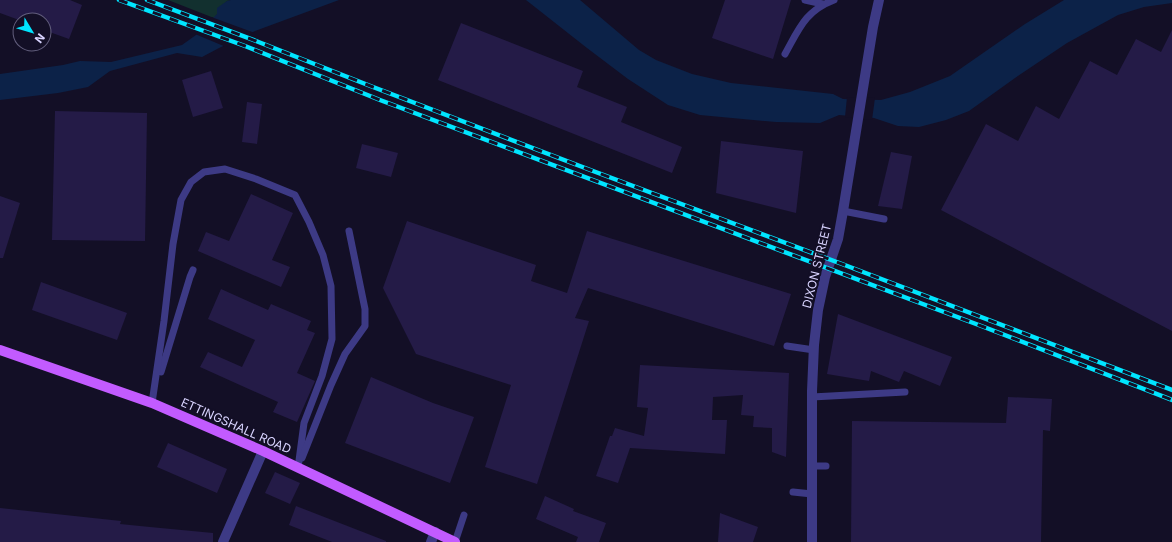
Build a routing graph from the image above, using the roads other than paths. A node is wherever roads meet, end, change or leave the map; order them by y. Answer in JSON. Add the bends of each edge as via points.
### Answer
{"nodes":[{"id":1,"x":805,"y":0,"type":"edge"},
{"id":2,"x":834,"y":0,"type":"edge"},
{"id":3,"x":879,"y":0,"type":"edge"},
{"id":4,"x":824,"y":4,"type":"junction"},
{"id":5,"x":785,"y":54,"type":"dead end"},
{"id":6,"x":843,"y":211,"type":"junction"},
{"id":7,"x":884,"y":219,"type":"dead end"},
{"id":8,"x":349,"y":231,"type":"dead end"},
{"id":9,"x":193,"y":270,"type":"dead end"},
{"id":10,"x":787,"y":346,"type":"dead end"},
{"id":11,"x":0,"y":350,"type":"edge"},
{"id":12,"x":814,"y":350,"type":"junction"},
{"id":13,"x":905,"y":392,"type":"dead end"},
{"id":14,"x":812,"y":397,"type":"junction"},
{"id":15,"x":152,"y":403,"type":"junction"},
{"id":16,"x":263,"y":451,"type":"junction"},
{"id":17,"x":812,"y":466,"type":"junction"},
{"id":18,"x":826,"y":466,"type":"dead end"},
{"id":19,"x":298,"y":468,"type":"junction"},
{"id":20,"x":793,"y":492,"type":"dead end"},
{"id":21,"x":812,"y":494,"type":"junction"},
{"id":22,"x":464,"y":515,"type":"dead end"},
{"id":23,"x":435,"y":532,"type":"junction"},
{"id":24,"x":223,"y":542,"type":"edge"},
{"id":25,"x":431,"y":542,"type":"edge"},
{"id":26,"x":455,"y":542,"type":"edge"},
{"id":27,"x":812,"y":542,"type":"edge"}],
"edges":[{"from":1,"to":4,"type":"lane"},
{"from":2,"to":4,"type":"lane"},
{"from":3,"to":6,"type":"street","name":"DIXON STREET"},
{"from":4,"to":5,"type":"lane","via":[[807,17]]},
{"from":6,"to":7,"type":"lane"},
{"from":6,"to":12,"type":"street","name":"DIXON STREET","via":[[838,239],[825,277],[818,310]]},
{"from":8,"to":19,"type":"lane","via":[[365,309],[365,326],[345,354]]},
{"from":9,"to":15,"type":"lane"},
{"from":10,"to":12,"type":"lane"},
{"from":11,"to":15,"type":"main road","name":"ETTINGSHALL ROAD"},
{"from":12,"to":14,"type":"street","name":"DIXON STREET"},
{"from":13,"to":14,"type":"lane"},
{"from":14,"to":17,"type":"street","name":"DIXON STREET"},
{"from":15,"to":16,"type":"main road","name":"ETTINGSHALL ROAD"},
{"from":15,"to":19,"type":"lane","via":[[180,200],[191,182],[204,172],[225,168],[295,195],[323,255],[331,286],[332,339],[322,376],[304,423]]},
{"from":16,"to":19,"type":"main road","name":"ETTINGSHALL ROAD"},
{"from":16,"to":24,"type":"street"},
{"from":17,"to":18,"type":"lane"},
{"from":17,"to":21,"type":"street","name":"DIXON STREET"},
{"from":19,"to":23,"type":"main road","name":"ETTINGSHALL ROAD"},
{"from":20,"to":21,"type":"lane"},
{"from":21,"to":27,"type":"street","name":"DIXON STREET"},
{"from":22,"to":26,"type":"lane"},
{"from":23,"to":25,"type":"street"},
{"from":23,"to":26,"type":"main road","name":"ETTINGSHALL ROAD"}]}
